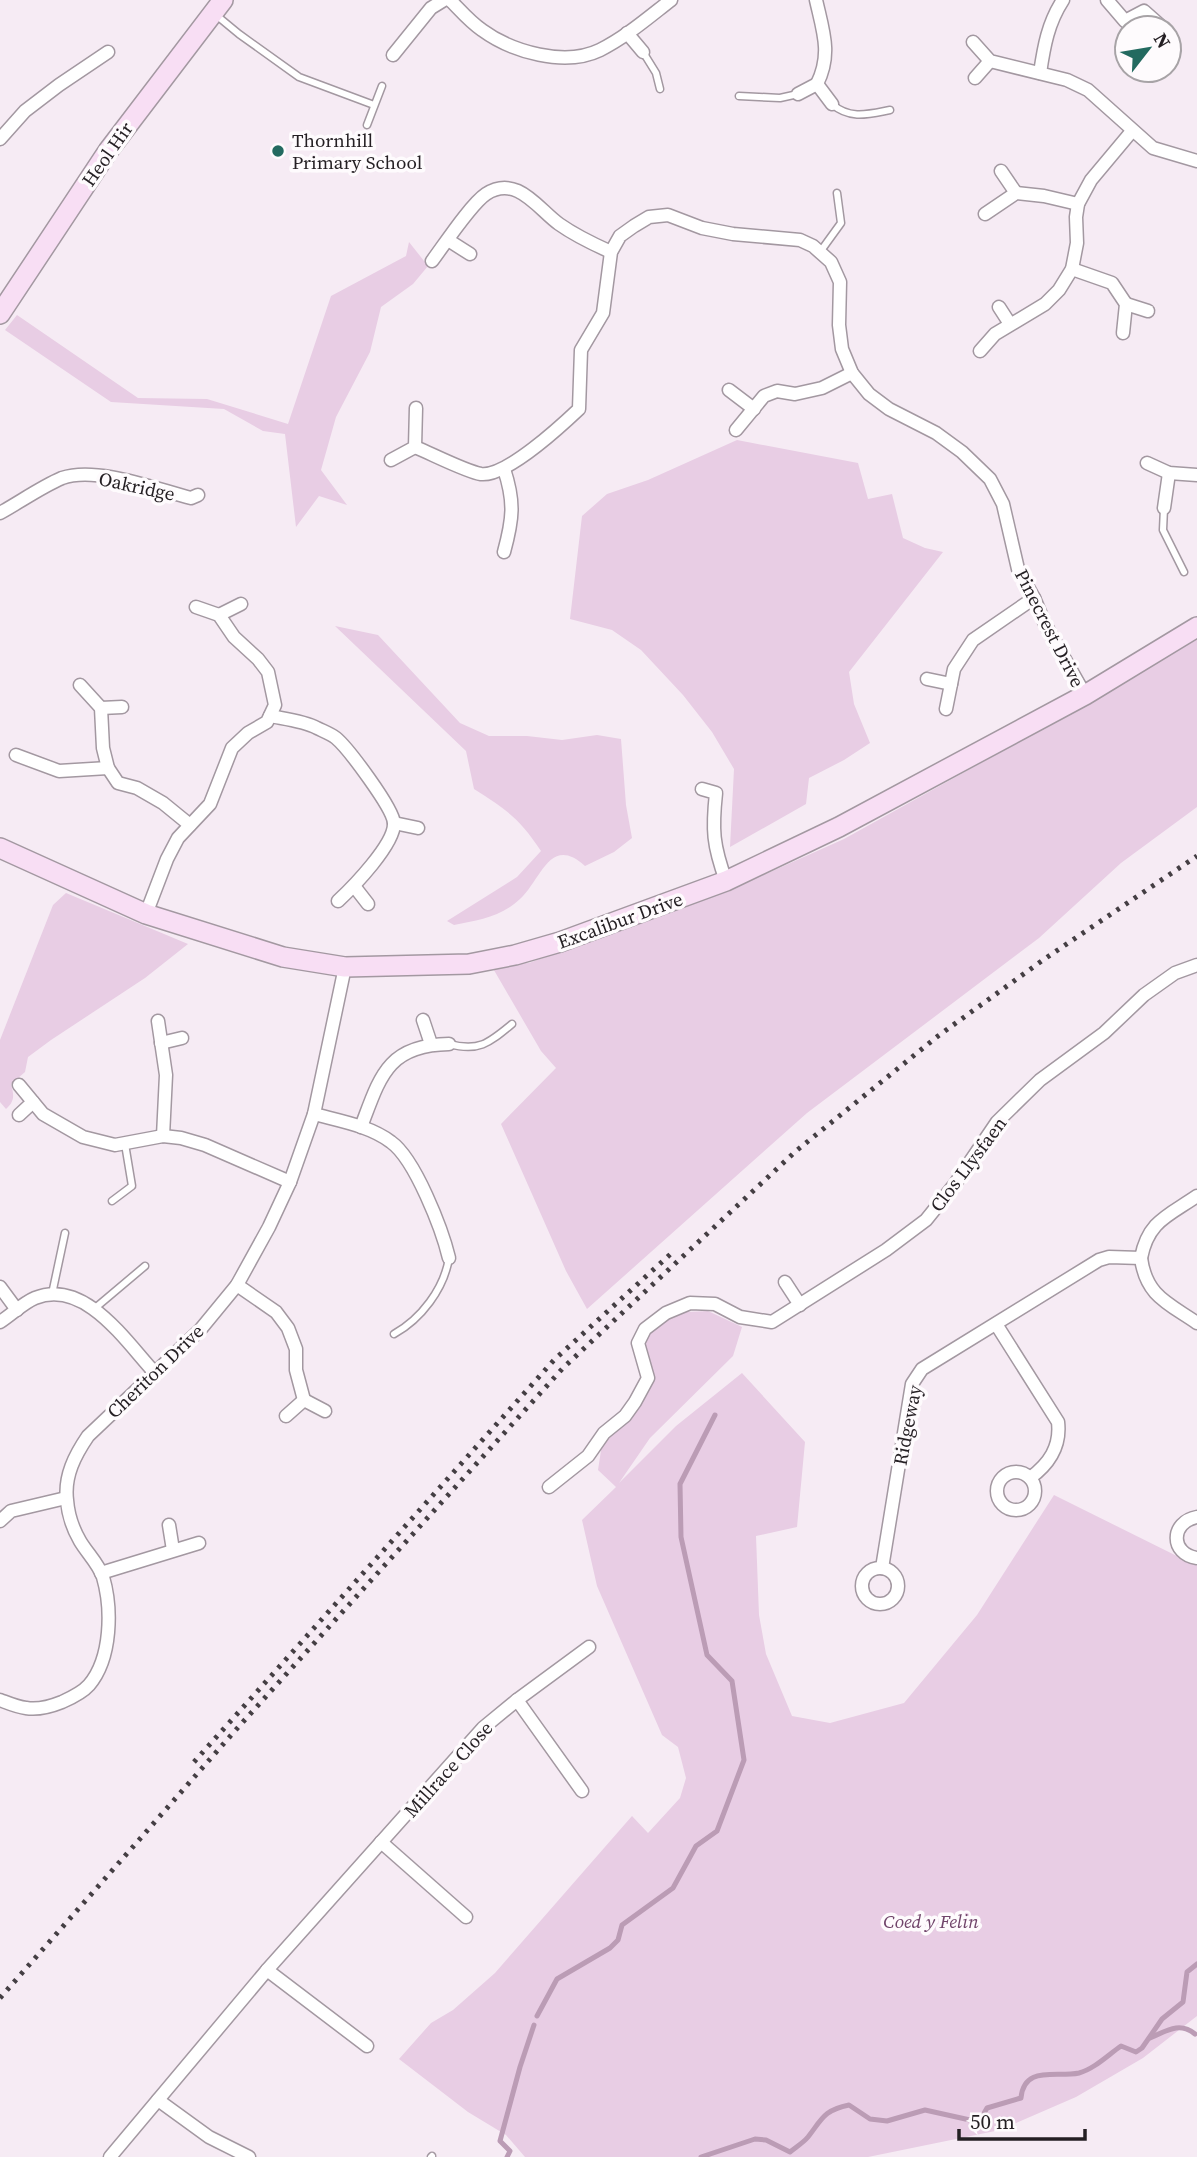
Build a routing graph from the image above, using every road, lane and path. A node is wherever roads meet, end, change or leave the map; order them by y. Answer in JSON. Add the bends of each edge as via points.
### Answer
{"nodes":[{"id":1,"x":444,"y":0,"type":"edge"},
{"id":2,"x":450,"y":0,"type":"edge"},
{"id":3,"x":671,"y":0,"type":"edge"},
{"id":4,"x":816,"y":0,"type":"edge"},
{"id":5,"x":1063,"y":0,"type":"edge"},
{"id":6,"x":1107,"y":0,"type":"edge"},
{"id":7,"x":218,"y":7,"type":"edge"},
{"id":8,"x":1119,"y":14,"type":"edge"},
{"id":9,"x":627,"y":33,"type":"junction"},
{"id":10,"x":973,"y":42,"type":"dead end"},
{"id":11,"x":108,"y":52,"type":"dead end"},
{"id":12,"x":643,"y":52,"type":"joint"},
{"id":13,"x":393,"y":55,"type":"dead end"},
{"id":14,"x":990,"y":61,"type":"junction"},
{"id":15,"x":1040,"y":73,"type":"junction"},
{"id":16,"x":975,"y":78,"type":"dead end"},
{"id":17,"x":817,"y":84,"type":"junction"},
{"id":18,"x":382,"y":86,"type":"dead end"},
{"id":19,"x":660,"y":89,"type":"dead end"},
{"id":20,"x":798,"y":94,"type":"joint"},
{"id":21,"x":739,"y":96,"type":"dead end"},
{"id":22,"x":832,"y":104,"type":"joint"},
{"id":23,"x":374,"y":105,"type":"junction"},
{"id":24,"x":890,"y":110,"type":"dead end"},
{"id":25,"x":367,"y":125,"type":"dead end"},
{"id":26,"x":1132,"y":131,"type":"junction"},
{"id":27,"x":0,"y":139,"type":"edge"},
{"id":28,"x":1197,"y":161,"type":"edge"},
{"id":29,"x":1001,"y":171,"type":"dead end"},
{"id":30,"x":837,"y":193,"type":"dead end"},
{"id":31,"x":1016,"y":193,"type":"junction"},
{"id":32,"x":1078,"y":204,"type":"junction"},
{"id":33,"x":985,"y":214,"type":"dead end"},
{"id":34,"x":448,"y":240,"type":"junction"},
{"id":35,"x":611,"y":252,"type":"junction"},
{"id":36,"x":820,"y":252,"type":"junction"},
{"id":37,"x":470,"y":254,"type":"dead end"},
{"id":38,"x":432,"y":261,"type":"dead end"},
{"id":39,"x":1072,"y":269,"type":"junction"},
{"id":40,"x":1126,"y":304,"type":"junction"},
{"id":41,"x":999,"y":307,"type":"dead end"},
{"id":42,"x":1148,"y":311,"type":"dead end"},
{"id":43,"x":0,"y":314,"type":"edge"},
{"id":44,"x":1010,"y":324,"type":"junction"},
{"id":45,"x":1123,"y":333,"type":"dead end"},
{"id":46,"x":980,"y":351,"type":"dead end"},
{"id":47,"x":852,"y":373,"type":"junction"},
{"id":48,"x":729,"y":390,"type":"dead end"},
{"id":49,"x":416,"y":408,"type":"dead end"},
{"id":50,"x":754,"y":409,"type":"junction"},
{"id":51,"x":737,"y":430,"type":"dead end"},
{"id":52,"x":415,"y":447,"type":"junction"},
{"id":53,"x":391,"y":460,"type":"dead end"},
{"id":54,"x":1147,"y":463,"type":"dead end"},
{"id":55,"x":504,"y":469,"type":"junction"},
{"id":56,"x":1169,"y":473,"type":"junction"},
{"id":57,"x":1197,"y":475,"type":"edge"},
{"id":58,"x":198,"y":495,"type":"dead end"},
{"id":59,"x":1164,"y":508,"type":"joint"},
{"id":60,"x":0,"y":513,"type":"edge"},
{"id":61,"x":504,"y":552,"type":"dead end"},
{"id":62,"x":1184,"y":572,"type":"dead end"},
{"id":63,"x":1034,"y":598,"type":"junction"},
{"id":64,"x":241,"y":604,"type":"dead end"},
{"id":65,"x":197,"y":607,"type":"dead end"},
{"id":66,"x":219,"y":615,"type":"junction"},
{"id":67,"x":1197,"y":627,"type":"edge"},
{"id":68,"x":927,"y":680,"type":"dead end"},
{"id":69,"x":951,"y":684,"type":"junction"},
{"id":70,"x":80,"y":685,"type":"dead end"},
{"id":71,"x":1085,"y":695,"type":"junction"},
{"id":72,"x":122,"y":706,"type":"dead end"},
{"id":73,"x":101,"y":708,"type":"junction"},
{"id":74,"x":946,"y":709,"type":"dead end"},
{"id":75,"x":270,"y":716,"type":"junction"},
{"id":76,"x":16,"y":755,"type":"dead end"},
{"id":77,"x":108,"y":768,"type":"junction"},
{"id":78,"x":702,"y":789,"type":"dead end"},
{"id":79,"x":394,"y":823,"type":"junction"},
{"id":80,"x":190,"y":825,"type":"junction"},
{"id":81,"x":418,"y":828,"type":"dead end"},
{"id":82,"x":0,"y":848,"type":"edge"},
{"id":83,"x":726,"y":881,"type":"junction"},
{"id":84,"x":354,"y":886,"type":"junction"},
{"id":85,"x":338,"y":901,"type":"dead end"},
{"id":86,"x":368,"y":904,"type":"dead end"},
{"id":87,"x":146,"y":914,"type":"junction"},
{"id":88,"x":1197,"y":965,"type":"edge"},
{"id":89,"x":345,"y":967,"type":"junction"},
{"id":90,"x":423,"y":1020,"type":"dead end"},
{"id":91,"x":158,"y":1021,"type":"dead end"},
{"id":92,"x":512,"y":1024,"type":"dead end"},
{"id":93,"x":182,"y":1038,"type":"dead end"},
{"id":94,"x":162,"y":1043,"type":"junction"},
{"id":95,"x":431,"y":1044,"type":"junction"},
{"id":96,"x":449,"y":1044,"type":"joint"},
{"id":97,"x":19,"y":1085,"type":"dead end"},
{"id":98,"x":33,"y":1102,"type":"junction"},
{"id":99,"x":314,"y":1114,"type":"junction"},
{"id":100,"x":19,"y":1115,"type":"dead end"},
{"id":101,"x":361,"y":1127,"type":"junction"},
{"id":102,"x":163,"y":1136,"type":"junction"},
{"id":103,"x":125,"y":1144,"type":"junction"},
{"id":104,"x":290,"y":1182,"type":"junction"},
{"id":105,"x":1197,"y":1196,"type":"edge"},
{"id":106,"x":112,"y":1201,"type":"dead end"},
{"id":107,"x":65,"y":1233,"type":"dead end"},
{"id":108,"x":449,"y":1258,"type":"joint"},
{"id":109,"x":1141,"y":1258,"type":"junction"},
{"id":110,"x":145,"y":1266,"type":"dead end"},
{"id":111,"x":785,"y":1282,"type":"dead end"},
{"id":112,"x":237,"y":1285,"type":"junction"},
{"id":113,"x":0,"y":1287,"type":"edge"},
{"id":114,"x":52,"y":1294,"type":"junction"},
{"id":115,"x":800,"y":1305,"type":"junction"},
{"id":116,"x":94,"y":1309,"type":"junction"},
{"id":117,"x":17,"y":1310,"type":"junction"},
{"id":118,"x":0,"y":1322,"type":"edge"},
{"id":119,"x":1197,"y":1323,"type":"edge"},
{"id":120,"x":996,"y":1324,"type":"junction"},
{"id":121,"x":394,"y":1334,"type":"dead end"},
{"id":122,"x":155,"y":1373,"type":"junction"},
{"id":123,"x":303,"y":1400,"type":"junction"},
{"id":124,"x":325,"y":1411,"type":"dead end"},
{"id":125,"x":286,"y":1416,"type":"dead end"},
{"id":126,"x":1030,"y":1478,"type":"dead end"},
{"id":127,"x":549,"y":1487,"type":"dead end"},
{"id":128,"x":66,"y":1498,"type":"junction"},
{"id":129,"x":1197,"y":1517,"type":"edge"},
{"id":130,"x":0,"y":1521,"type":"edge"},
{"id":131,"x":169,"y":1525,"type":"dead end"},
{"id":132,"x":199,"y":1543,"type":"dead end"},
{"id":133,"x":173,"y":1550,"type":"junction"},
{"id":134,"x":1197,"y":1558,"type":"edge"},
{"id":135,"x":882,"y":1568,"type":"dead end"},
{"id":136,"x":102,"y":1573,"type":"junction"},
{"id":137,"x":589,"y":1647,"type":"dead end"},
{"id":138,"x":0,"y":1700,"type":"edge"},
{"id":139,"x":517,"y":1700,"type":"junction"},
{"id":140,"x":582,"y":1791,"type":"dead end"},
{"id":141,"x":382,"y":1842,"type":"junction"},
{"id":142,"x":466,"y":1917,"type":"dead end"},
{"id":143,"x":267,"y":1970,"type":"junction"},
{"id":144,"x":367,"y":2046,"type":"dead end"},
{"id":145,"x":158,"y":2100,"type":"junction"},
{"id":146,"x":110,"y":2157,"type":"edge"},
{"id":147,"x":249,"y":2157,"type":"edge"}],
"edges":[{"from":1,"to":13,"type":"street","via":[[431,8]]},
{"from":2,"to":9,"type":"street","via":[[494,38],[538,53],[583,55]]},
{"from":3,"to":9,"type":"street"},
{"from":4,"to":17,"type":"street","via":[[826,47],[826,62]]},
{"from":5,"to":15,"type":"street","via":[[1045,37]]},
{"from":6,"to":8,"type":"street"},
{"from":7,"to":23,"type":"lane","via":[[239,34],[299,77]]},
{"from":7,"to":43,"type":"street","name":"Heol Hir","via":[[108,151]]},
{"from":9,"to":12,"type":"street"},
{"from":10,"to":14,"type":"street"},
{"from":11,"to":27,"type":"street","via":[[25,111]]},
{"from":12,"to":19,"type":"lane"},
{"from":14,"to":15,"type":"street"},
{"from":14,"to":16,"type":"street"},
{"from":15,"to":26,"type":"street","via":[[1088,90]]},
{"from":17,"to":20,"type":"street"},
{"from":17,"to":22,"type":"street"},
{"from":18,"to":23,"type":"lane"},
{"from":20,"to":21,"type":"lane"},
{"from":22,"to":24,"type":"lane","via":[[845,114],[859,116]]},
{"from":23,"to":25,"type":"lane"},
{"from":26,"to":28,"type":"street","via":[[1153,148]]},
{"from":26,"to":32,"type":"street","via":[[1091,180]]},
{"from":29,"to":31,"type":"street"},
{"from":30,"to":36,"type":"lane","via":[[841,223]]},
{"from":31,"to":32,"type":"street"},
{"from":31,"to":33,"type":"street"},
{"from":32,"to":39,"type":"street"},
{"from":34,"to":35,"type":"street","via":[[486,194],[502,188],[519,191],[582,239]]},
{"from":34,"to":37,"type":"street"},
{"from":34,"to":38,"type":"street"},
{"from":35,"to":36,"type":"street","via":[[620,236],[634,226],[649,217],[668,215],[733,234],[800,240]]},
{"from":35,"to":55,"type":"street","via":[[603,313],[581,349],[579,409]]},
{"from":36,"to":47,"type":"street","name":"Pinecrest Drive","via":[[831,262],[840,282],[842,349]]},
{"from":39,"to":40,"type":"street","via":[[1112,284]]},
{"from":39,"to":44,"type":"street","via":[[1045,304]]},
{"from":40,"to":42,"type":"street"},
{"from":40,"to":45,"type":"street"},
{"from":41,"to":44,"type":"street"},
{"from":44,"to":46,"type":"street"},
{"from":47,"to":50,"type":"street","via":[[822,388],[795,394],[777,391],[764,396]]},
{"from":47,"to":63,"type":"street","name":"Pinecrest Drive","via":[[869,394],[936,433],[990,480],[1003,505],[1018,569]]},
{"from":48,"to":50,"type":"street"},
{"from":49,"to":52,"type":"street"},
{"from":50,"to":51,"type":"street"},
{"from":52,"to":53,"type":"street"},
{"from":52,"to":55,"type":"street","via":[[482,474]]},
{"from":54,"to":56,"type":"street"},
{"from":55,"to":61,"type":"street","via":[[512,494],[512,522]]},
{"from":56,"to":57,"type":"street"},
{"from":56,"to":59,"type":"street"},
{"from":58,"to":60,"type":"street","name":"Oakridge","via":[[191,498],[115,479],[76,475]]},
{"from":59,"to":62,"type":"lane","via":[[1163,530]]},
{"from":63,"to":69,"type":"street","via":[[973,640],[954,669]]},
{"from":63,"to":71,"type":"street","name":"Pinecrest Drive"},
{"from":64,"to":66,"type":"street"},
{"from":65,"to":66,"type":"street"},
{"from":66,"to":75,"type":"street","via":[[268,672],[275,705]]},
{"from":67,"to":71,"type":"street","name":"Excalibur Drive"},
{"from":68,"to":69,"type":"street"},
{"from":69,"to":74,"type":"street"},
{"from":70,"to":73,"type":"street"},
{"from":71,"to":83,"type":"street","name":"Excalibur Drive","via":[[839,827]]},
{"from":72,"to":73,"type":"street"},
{"from":73,"to":77,"type":"street"},
{"from":75,"to":79,"type":"street","via":[[314,726],[337,739],[387,802]]},
{"from":75,"to":80,"type":"street","via":[[232,748],[210,804]]},
{"from":76,"to":77,"type":"street","via":[[59,771]]},
{"from":77,"to":80,"type":"street","via":[[118,783],[163,803]]},
{"from":78,"to":83,"type":"street","via":[[716,793],[712,833]]},
{"from":79,"to":81,"type":"street"},
{"from":79,"to":84,"type":"street","via":[[374,862]]},
{"from":80,"to":87,"type":"street","via":[[167,859]]},
{"from":82,"to":87,"type":"street","name":"Excalibur Drive"},
{"from":83,"to":89,"type":"street","name":"Excalibur Drive","via":[[515,955],[469,964]]},
{"from":84,"to":85,"type":"street"},
{"from":84,"to":86,"type":"street"},
{"from":87,"to":89,"type":"street","name":"Excalibur Drive","via":[[283,957]]},
{"from":88,"to":115,"type":"street","name":"Clos Llysfaen","via":[[1144,995],[1104,1033],[1040,1080],[997,1122],[926,1220]]},
{"from":89,"to":99,"type":"street","name":"Cheriton Drive"},
{"from":90,"to":95,"type":"street"},
{"from":91,"to":94,"type":"street"},
{"from":92,"to":96,"type":"lane","via":[[476,1047]]},
{"from":93,"to":94,"type":"street"},
{"from":94,"to":102,"type":"street","via":[[166,1075]]},
{"from":95,"to":96,"type":"street"},
{"from":95,"to":101,"type":"street","via":[[395,1059],[381,1076]]},
{"from":97,"to":98,"type":"street"},
{"from":98,"to":100,"type":"street"},
{"from":98,"to":103,"type":"street","via":[[43,1114],[83,1137]]},
{"from":99,"to":101,"type":"street"},
{"from":99,"to":104,"type":"street","name":"Cheriton Drive"},
{"from":101,"to":108,"type":"street","via":[[394,1143],[408,1160]]},
{"from":102,"to":103,"type":"street"},
{"from":102,"to":104,"type":"street","via":[[205,1145]]},
{"from":103,"to":106,"type":"lane","via":[[132,1186]]},
{"from":104,"to":112,"type":"street","name":"Cheriton Drive"},
{"from":105,"to":109,"type":"street","via":[[1154,1226]]},
{"from":107,"to":114,"type":"lane"},
{"from":108,"to":121,"type":"lane","via":[[447,1272],[425,1309]]},
{"from":109,"to":119,"type":"street","via":[[1143,1275],[1155,1293]]},
{"from":109,"to":120,"type":"street","name":"Ridgeway","via":[[1099,1260]]},
{"from":110,"to":116,"type":"lane"},
{"from":111,"to":115,"type":"street"},
{"from":112,"to":122,"type":"street","name":"Cheriton Drive","via":[[200,1330]]},
{"from":112,"to":123,"type":"street","via":[[276,1312],[288,1328],[296,1349]]},
{"from":113,"to":117,"type":"street"},
{"from":114,"to":116,"type":"street","via":[[75,1298]]},
{"from":114,"to":117,"type":"street","via":[[34,1298]]},
{"from":115,"to":127,"type":"street","name":"Clos Llysfaen","via":[[772,1322],[740,1317],[715,1304],[690,1303],[666,1313],[645,1329],[638,1343],[648,1378],[635,1402],[588,1456]]},
{"from":116,"to":122,"type":"street"},
{"from":117,"to":118,"type":"street"},
{"from":120,"to":126,"type":"street","via":[[1058,1422],[1051,1458]]},
{"from":120,"to":135,"type":"street","name":"Ridgeway","via":[[922,1369],[912,1384]]},
{"from":122,"to":128,"type":"street","name":"Cheriton Drive","via":[[76,1452]]},
{"from":123,"to":124,"type":"street"},
{"from":123,"to":125,"type":"street"},
{"from":128,"to":130,"type":"street","via":[[11,1511]]},
{"from":128,"to":136,"type":"street","name":"Cheriton Drive","via":[[80,1541]]},
{"from":129,"to":134,"type":"street","via":[[1182,1524],[1177,1537],[1181,1551]]},
{"from":131,"to":133,"type":"street"},
{"from":132,"to":133,"type":"street"},
{"from":133,"to":136,"type":"street"},
{"from":136,"to":138,"type":"street","name":"Cheriton Drive","via":[[107,1595],[106,1646],[89,1685],[53,1706],[27,1709]]},
{"from":137,"to":139,"type":"street","name":"Millrace Close"},
{"from":139,"to":140,"type":"street"},
{"from":139,"to":141,"type":"street","name":"Millrace Close","via":[[483,1728]]},
{"from":141,"to":142,"type":"street"},
{"from":141,"to":143,"type":"street","name":"Millrace Close"},
{"from":143,"to":144,"type":"street"},
{"from":143,"to":145,"type":"street","name":"Millrace Close"},
{"from":145,"to":146,"type":"street","name":"Millrace Close"},
{"from":145,"to":147,"type":"street","via":[[200,2131]]}]}
